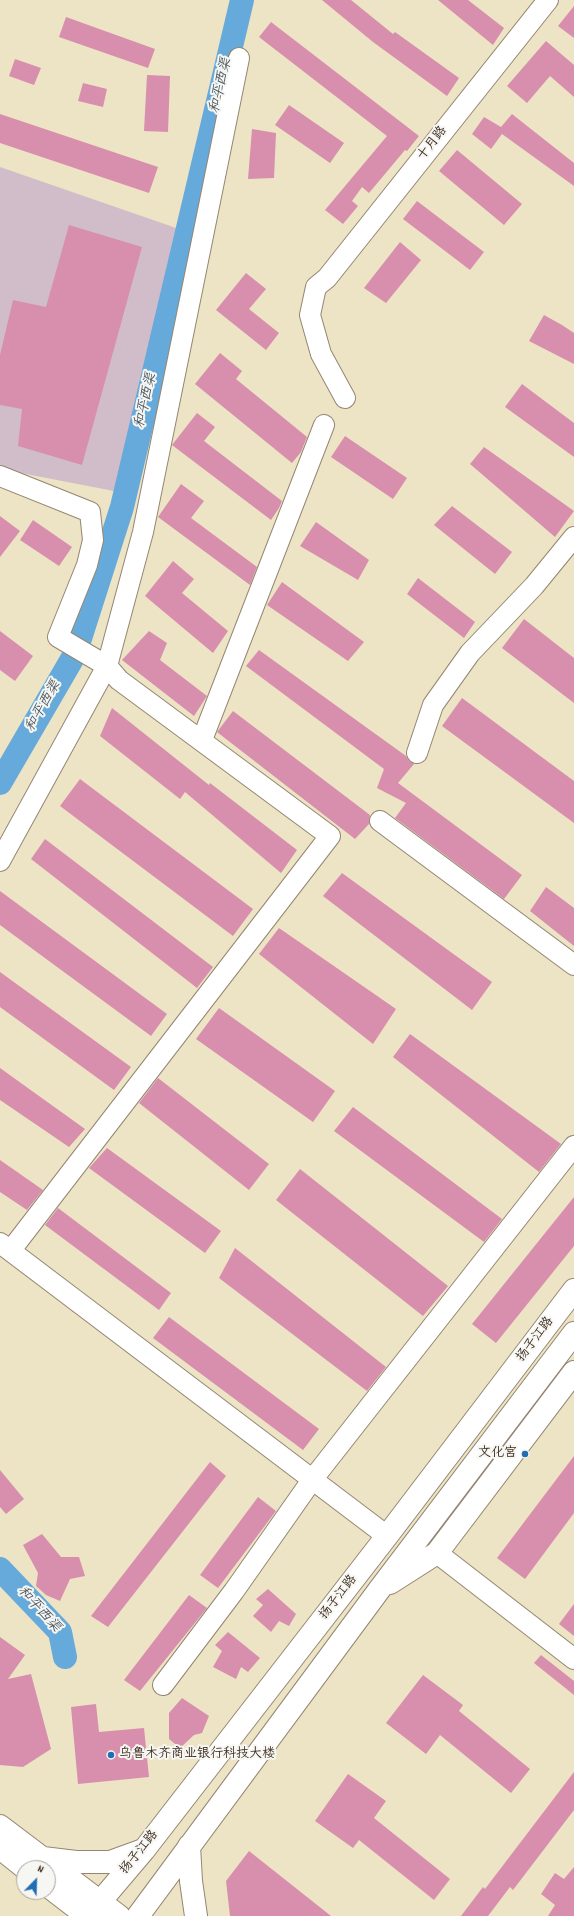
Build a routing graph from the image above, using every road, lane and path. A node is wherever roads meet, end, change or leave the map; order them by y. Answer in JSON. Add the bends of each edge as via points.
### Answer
{"nodes":[{"id":1,"x":548,"y":0,"type":"edge"},
{"id":2,"x":239,"y":58,"type":"dead end"},
{"id":3,"x":345,"y":398,"type":"dead end"},
{"id":4,"x":324,"y":425,"type":"dead end"},
{"id":5,"x":0,"y":476,"type":"edge"},
{"id":6,"x":574,"y":537,"type":"edge"},
{"id":7,"x":106,"y":666,"type":"junction"},
{"id":8,"x":202,"y":740,"type":"junction"},
{"id":9,"x":417,"y":753,"type":"dead end"},
{"id":10,"x":380,"y":821,"type":"dead end"},
{"id":11,"x":0,"y":861,"type":"edge"},
{"id":12,"x":574,"y":965,"type":"edge"},
{"id":13,"x":574,"y":1146,"type":"edge"},
{"id":14,"x":6,"y":1247,"type":"edge"},
{"id":15,"x":574,"y":1290,"type":"edge"},
{"id":16,"x":574,"y":1333,"type":"edge"},
{"id":17,"x":574,"y":1372,"type":"edge"},
{"id":18,"x":312,"y":1480,"type":"junction"},
{"id":19,"x":387,"y":1536,"type":"junction"},
{"id":20,"x":437,"y":1553,"type":"junction"},
{"id":21,"x":379,"y":1590,"type":"junction"},
{"id":22,"x":574,"y":1659,"type":"edge"},
{"id":23,"x":163,"y":1685,"type":"dead end"},
{"id":24,"x":0,"y":1826,"type":"edge"},
{"id":25,"x":189,"y":1846,"type":"junction"},
{"id":26,"x":0,"y":1848,"type":"edge"},
{"id":27,"x":144,"y":1850,"type":"junction"},
{"id":28,"x":27,"y":1860,"type":"edge"},
{"id":29,"x":31,"y":1860,"type":"edge"},
{"id":30,"x":56,"y":1862,"type":"edge"},
{"id":31,"x":56,"y":1881,"type":"edge"},
{"id":32,"x":56,"y":1891,"type":"edge"},
{"id":33,"x":92,"y":1911,"type":"edge"},
{"id":34,"x":119,"y":1916,"type":"edge"},
{"id":35,"x":138,"y":1916,"type":"edge"},
{"id":36,"x":196,"y":1916,"type":"edge"}],
"edges":[{"from":1,"to":3,"type":"street","name":"十月路","via":[[327,278],[316,288],[310,315],[321,354]]},
{"from":2,"to":7,"type":"street","via":[[143,532]]},
{"from":4,"to":8,"type":"street"},
{"from":5,"to":7,"type":"street","via":[[90,512],[93,540],[87,565],[58,637]]},
{"from":6,"to":9,"type":"street","via":[[534,586],[470,653],[433,705]]},
{"from":7,"to":8,"type":"street","via":[[119,680]]},
{"from":7,"to":11,"type":"street"},
{"from":8,"to":14,"type":"street","via":[[330,836]]},
{"from":10,"to":12,"type":"street"},
{"from":13,"to":18,"type":"street"},
{"from":14,"to":18,"type":"street"},
{"from":15,"to":19,"type":"main road","name":"扬子江路"},
{"from":16,"to":21,"type":"main road","name":"扬子江路"},
{"from":17,"to":20,"type":"main road"},
{"from":18,"to":19,"type":"street"},
{"from":18,"to":23,"type":"street","via":[[234,1591]]},
{"from":19,"to":27,"type":"main road","name":"扬子江路"},
{"from":20,"to":21,"type":"main road"},
{"from":20,"to":22,"type":"street"},
{"from":21,"to":25,"type":"main road","name":"扬子江路"},
{"from":24,"to":29,"type":"main road"},
{"from":25,"to":35,"type":"main road","name":"扬子江路"},
{"from":25,"to":36,"type":"main road"},
{"from":26,"to":28,"type":"main road"},
{"from":27,"to":30,"type":"main road","via":[[110,1862]]},
{"from":27,"to":33,"type":"main road","name":"扬子江路"},
{"from":31,"to":33,"type":"main road"},
{"from":32,"to":33,"type":"main road"},
{"from":33,"to":34,"type":"main road"}]}
